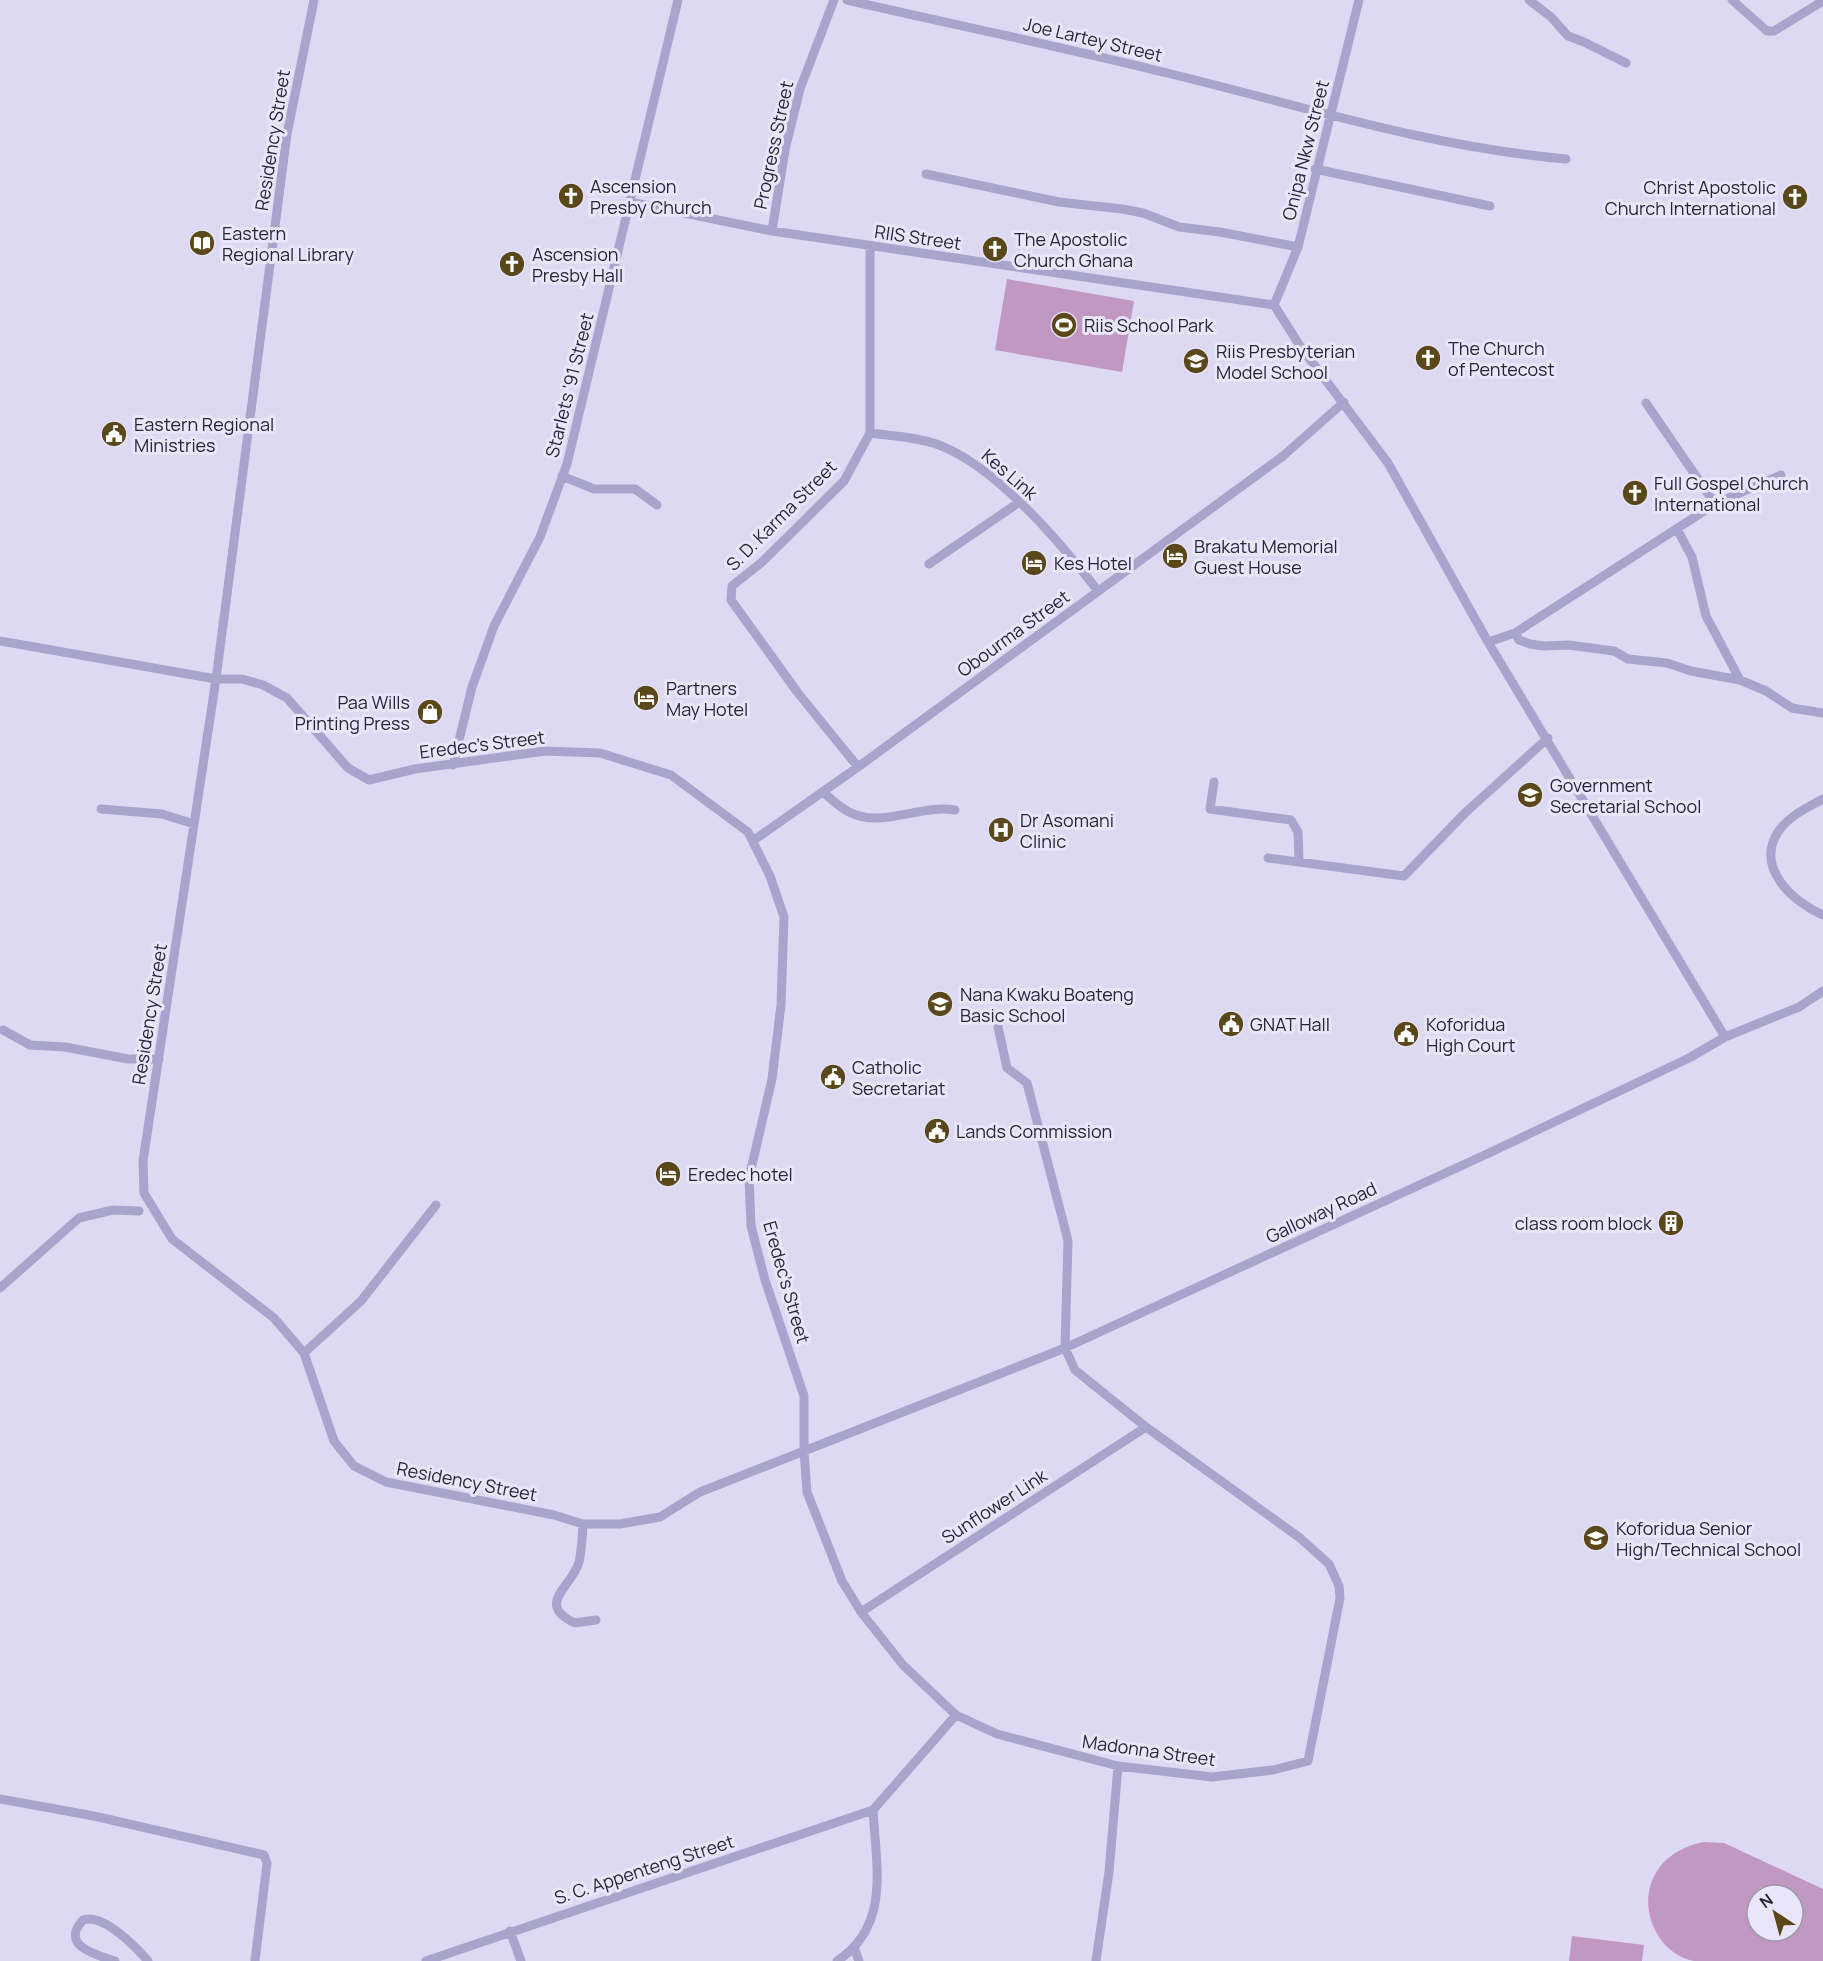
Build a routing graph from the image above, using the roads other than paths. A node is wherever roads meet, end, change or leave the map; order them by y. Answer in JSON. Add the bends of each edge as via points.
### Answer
{"nodes":[{"id":1,"x":314,"y":0,"type":"edge"},
{"id":2,"x":678,"y":0,"type":"edge"},
{"id":3,"x":834,"y":0,"type":"edge"},
{"id":4,"x":848,"y":0,"type":"edge"},
{"id":5,"x":1359,"y":0,"type":"edge"},
{"id":6,"x":1529,"y":0,"type":"edge"},
{"id":7,"x":1732,"y":0,"type":"edge"},
{"id":8,"x":1823,"y":1,"type":"edge"},
{"id":9,"x":1626,"y":63,"type":"dead end"},
{"id":10,"x":1330,"y":117,"type":"junction"},
{"id":11,"x":1566,"y":159,"type":"dead end"},
{"id":12,"x":1315,"y":169,"type":"junction"},
{"id":13,"x":926,"y":174,"type":"dead end"},
{"id":14,"x":630,"y":202,"type":"junction"},
{"id":15,"x":1490,"y":206,"type":"dead end"},
{"id":16,"x":771,"y":231,"type":"junction"},
{"id":17,"x":870,"y":246,"type":"junction"},
{"id":18,"x":1298,"y":247,"type":"junction"},
{"id":19,"x":1274,"y":306,"type":"junction"},
{"id":20,"x":1344,"y":402,"type":"junction"},
{"id":21,"x":1646,"y":403,"type":"dead end"},
{"id":22,"x":870,"y":433,"type":"junction"},
{"id":23,"x":1781,"y":475,"type":"dead end"},
{"id":24,"x":562,"y":477,"type":"junction"},
{"id":25,"x":1018,"y":503,"type":"junction"},
{"id":26,"x":1715,"y":504,"type":"junction"},
{"id":27,"x":657,"y":505,"type":"dead end"},
{"id":28,"x":1677,"y":529,"type":"junction"},
{"id":29,"x":929,"y":564,"type":"dead end"},
{"id":30,"x":1098,"y":591,"type":"junction"},
{"id":31,"x":1515,"y":633,"type":"junction"},
{"id":32,"x":0,"y":641,"type":"edge"},
{"id":33,"x":1488,"y":642,"type":"junction"},
{"id":34,"x":216,"y":679,"type":"junction"},
{"id":35,"x":1740,"y":680,"type":"junction"},
{"id":36,"x":1823,"y":713,"type":"edge"},
{"id":37,"x":1548,"y":738,"type":"junction"},
{"id":38,"x":453,"y":765,"type":"junction"},
{"id":39,"x":858,"y":767,"type":"junction"},
{"id":40,"x":1214,"y":782,"type":"dead end"},
{"id":41,"x":823,"y":792,"type":"junction"},
{"id":42,"x":1823,"y":799,"type":"edge"},
{"id":43,"x":101,"y":809,"type":"dead end"},
{"id":44,"x":955,"y":810,"type":"dead end"},
{"id":45,"x":194,"y":824,"type":"junction"},
{"id":46,"x":754,"y":840,"type":"junction"},
{"id":47,"x":1268,"y":858,"type":"dead end"},
{"id":48,"x":1299,"y":861,"type":"junction"},
{"id":49,"x":1823,"y":915,"type":"edge"},
{"id":50,"x":1823,"y":992,"type":"edge"},
{"id":51,"x":998,"y":1027,"type":"dead end"},
{"id":52,"x":3,"y":1030,"type":"dead end"},
{"id":53,"x":1725,"y":1037,"type":"junction"},
{"id":54,"x":159,"y":1059,"type":"junction"},
{"id":55,"x":436,"y":1205,"type":"dead end"},
{"id":56,"x":140,"y":1211,"type":"dead end"},
{"id":57,"x":0,"y":1288,"type":"edge"},
{"id":58,"x":1065,"y":1348,"type":"junction"},
{"id":59,"x":304,"y":1353,"type":"junction"},
{"id":60,"x":1146,"y":1427,"type":"junction"},
{"id":61,"x":824,"y":1445,"type":"joint"},
{"id":62,"x":804,"y":1451,"type":"junction"},
{"id":63,"x":583,"y":1524,"type":"junction"},
{"id":64,"x":861,"y":1612,"type":"junction"},
{"id":65,"x":596,"y":1620,"type":"dead end"},
{"id":66,"x":956,"y":1715,"type":"junction"},
{"id":67,"x":1118,"y":1766,"type":"junction"},
{"id":68,"x":0,"y":1799,"type":"edge"},
{"id":69,"x":873,"y":1810,"type":"junction"},
{"id":70,"x":510,"y":1931,"type":"junction"},
{"id":71,"x":855,"y":1950,"type":"junction"},
{"id":72,"x":115,"y":1961,"type":"edge"},
{"id":73,"x":148,"y":1961,"type":"edge"},
{"id":74,"x":255,"y":1961,"type":"edge"},
{"id":75,"x":426,"y":1961,"type":"edge"},
{"id":76,"x":520,"y":1961,"type":"edge"},
{"id":77,"x":837,"y":1961,"type":"edge"},
{"id":78,"x":859,"y":1961,"type":"edge"},
{"id":79,"x":1096,"y":1961,"type":"edge"}],
"edges":[{"from":1,"to":34,"type":"street","name":"Residency Street","via":[[286,134]]},
{"from":2,"to":14,"type":"street","name":"Starlets '91 Street"},
{"from":3,"to":16,"type":"street","name":"Progress Street","via":[[800,89]]},
{"from":4,"to":10,"type":"street","name":"Joe Lartey Street","via":[[1172,74]]},
{"from":5,"to":10,"type":"street","name":"Onipa Nkw Street"},
{"from":6,"to":9,"type":"street","via":[[1568,36]]},
{"from":7,"to":8,"type":"street","via":[[1767,31],[1774,31]]},
{"from":10,"to":11,"type":"street","name":"Joe Lartey Street","via":[[1455,145]]},
{"from":10,"to":12,"type":"street","name":"Onipa Nkw Street"},
{"from":12,"to":15,"type":"street"},
{"from":12,"to":18,"type":"street","name":"Onipa Nkw Street"},
{"from":13,"to":18,"type":"street","via":[[1059,202],[1143,213],[1179,227]]},
{"from":14,"to":16,"type":"street","name":"RIIS Street"},
{"from":14,"to":24,"type":"street","name":"Starlets '91 Street"},
{"from":16,"to":17,"type":"street","name":"RIIS Street"},
{"from":17,"to":19,"type":"street","name":"RIIS Street"},
{"from":17,"to":22,"type":"street","name":"S. D. Karma Street"},
{"from":18,"to":19,"type":"street","name":"Onipa Nkw Street"},
{"from":19,"to":20,"type":"street"},
{"from":20,"to":30,"type":"street","name":"Obourma Street","via":[[1283,456]]},
{"from":20,"to":33,"type":"street","via":[[1388,463]]},
{"from":21,"to":26,"type":"street"},
{"from":22,"to":25,"type":"street","name":"Kes Link","via":[[936,444],[962,455]]},
{"from":22,"to":39,"type":"street","name":"S. D. Karma Street","via":[[844,481],[730,592],[731,600],[798,693]]},
{"from":23,"to":26,"type":"street"},
{"from":24,"to":27,"type":"street","via":[[594,489],[635,489]]},
{"from":24,"to":38,"type":"street","name":"Starlets '91 Street","via":[[540,537],[494,626],[472,687]]},
{"from":25,"to":29,"type":"street"},
{"from":25,"to":30,"type":"street","name":"Kes Link","via":[[1056,538]]},
{"from":26,"to":28,"type":"street"},
{"from":28,"to":31,"type":"street"},
{"from":28,"to":35,"type":"street","via":[[1692,557],[1706,616]]},
{"from":30,"to":39,"type":"street","name":"Obourma Street"},
{"from":31,"to":33,"type":"street"},
{"from":31,"to":35,"type":"street","via":[[1519,640],[1530,644],[1614,651],[1628,659],[1667,663]]},
{"from":32,"to":34,"type":"street","name":"Eredec's Street"},
{"from":33,"to":37,"type":"street"},
{"from":34,"to":38,"type":"street","name":"Eredec's Street","via":[[242,679],[287,698],[336,756],[360,777],[379,780],[415,769]]},
{"from":34,"to":45,"type":"street","name":"Residency Street"},
{"from":35,"to":36,"type":"street","via":[[1792,708]]},
{"from":37,"to":48,"type":"street","via":[[1466,812],[1404,876]]},
{"from":37,"to":53,"type":"street"},
{"from":38,"to":46,"type":"street","name":"Eredec's Street","via":[[545,751],[600,753],[671,775]]},
{"from":39,"to":41,"type":"street","name":"Obourma Street"},
{"from":40,"to":48,"type":"street","via":[[1210,809],[1292,820],[1298,832]]},
{"from":41,"to":44,"type":"street","via":[[848,812],[871,818],[941,808]]},
{"from":41,"to":46,"type":"street","name":"Obourma Street"},
{"from":42,"to":49,"type":"street","via":[[1796,813],[1778,832],[1771,851],[1772,869],[1792,896]]},
{"from":43,"to":45,"type":"street","via":[[162,814]]},
{"from":45,"to":54,"type":"street","name":"Residency Street"},
{"from":46,"to":62,"type":"street","name":"Eredec's Street","via":[[782,903],[784,917],[781,1005],[772,1079],[749,1178],[751,1226],[804,1396]]},
{"from":47,"to":48,"type":"street"},
{"from":50,"to":53,"type":"street","name":"Galloway Road","via":[[1782,1015]]},
{"from":51,"to":58,"type":"street","via":[[1007,1068],[1027,1083],[1068,1241]]},
{"from":52,"to":54,"type":"street","via":[[30,1045],[128,1059]]},
{"from":53,"to":58,"type":"street","name":"Galloway Road","via":[[1489,1153]]},
{"from":54,"to":59,"type":"street","name":"Residency Street","via":[[143,1161],[144,1193],[172,1239],[274,1318]]},
{"from":55,"to":59,"type":"street","via":[[361,1301]]},
{"from":56,"to":57,"type":"street","via":[[113,1210],[79,1218]]},
{"from":58,"to":60,"type":"street","via":[[1081,1377]]},
{"from":58,"to":61,"type":"street","name":"Galloway Road"},
{"from":59,"to":63,"type":"street","name":"Residency Street","via":[[334,1441],[354,1466],[386,1482]]},
{"from":60,"to":64,"type":"street","name":"Sunflower Link"},
{"from":60,"to":67,"type":"street","name":"Madonna Street","via":[[1300,1538],[1329,1564],[1340,1598],[1308,1761],[1274,1770],[1212,1777]]},
{"from":61,"to":62,"type":"street","name":"Residency Street"},
{"from":62,"to":63,"type":"street","name":"Residency Street","via":[[700,1492],[660,1517],[620,1524]]},
{"from":62,"to":64,"type":"street","name":"Madonna Street","via":[[807,1492],[842,1581]]},
{"from":63,"to":65,"type":"street","via":[[579,1563],[560,1590],[556,1603],[559,1611],[575,1623]]},
{"from":64,"to":66,"type":"street","name":"Madonna Street","via":[[903,1665]]},
{"from":66,"to":67,"type":"street","name":"Madonna Street","via":[[997,1734]]},
{"from":66,"to":69,"type":"street"},
{"from":67,"to":79,"type":"street"},
{"from":68,"to":74,"type":"street","via":[[264,1855],[267,1863]]},
{"from":69,"to":70,"type":"street","name":"S. C. Appenteng Street"},
{"from":69,"to":71,"type":"street","via":[[877,1892],[871,1925]]},
{"from":70,"to":75,"type":"street","name":"S. C. Appenteng Street"},
{"from":70,"to":76,"type":"street"},
{"from":71,"to":77,"type":"street"},
{"from":71,"to":78,"type":"street"},
{"from":72,"to":73,"type":"street","via":[[89,1952],[77,1942],[83,1920],[98,1920],[128,1940]]}]}
